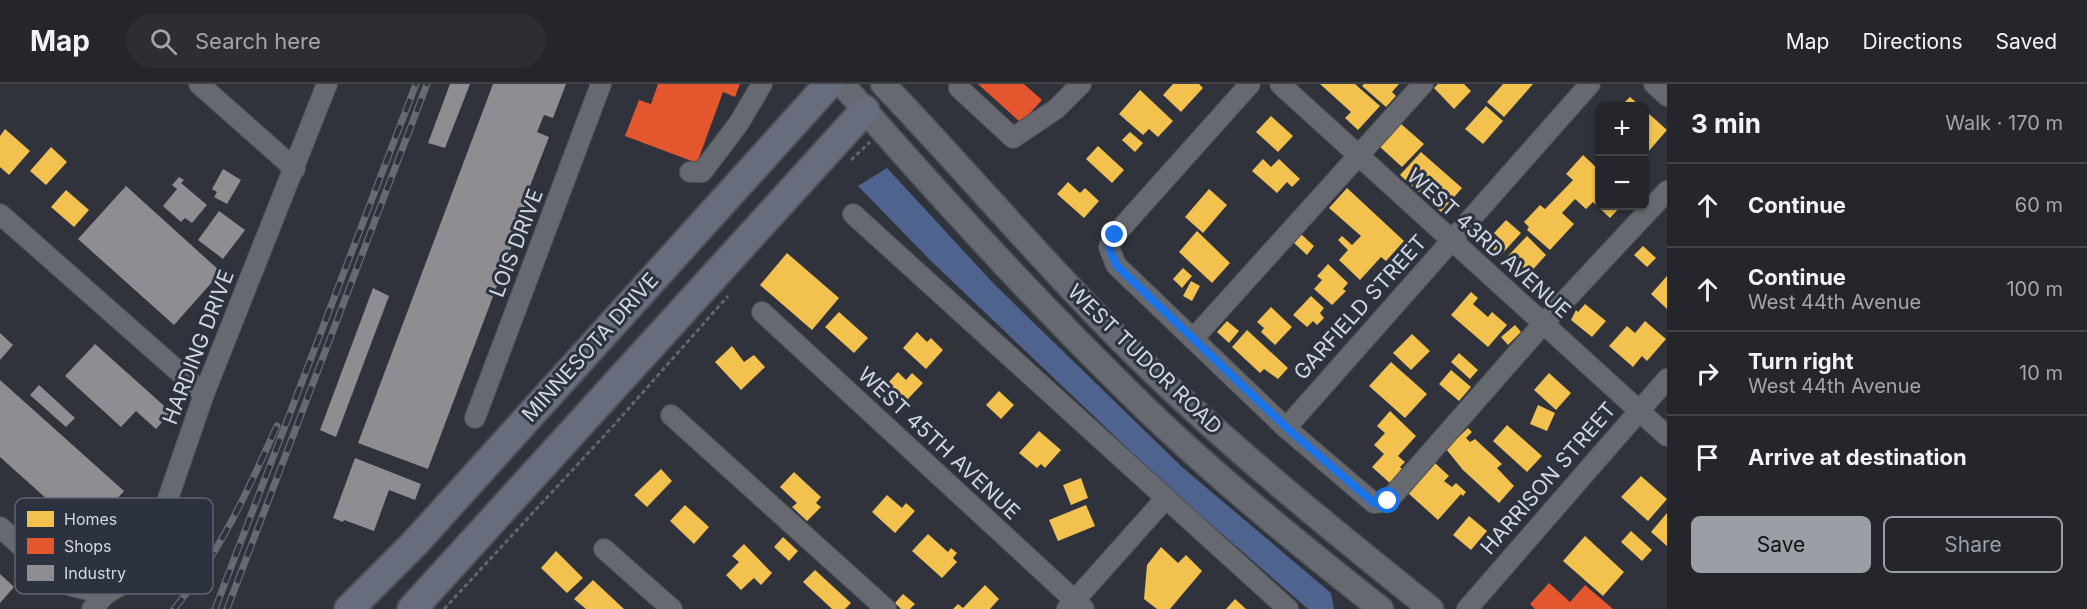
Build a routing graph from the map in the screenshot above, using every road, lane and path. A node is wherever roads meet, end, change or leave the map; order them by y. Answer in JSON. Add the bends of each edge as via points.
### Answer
{"nodes":[{"id":1,"x":199,"y":84,"type":"edge"},
{"id":2,"x":327,"y":84,"type":"edge"},
{"id":3,"x":601,"y":84,"type":"edge"},
{"id":4,"x":762,"y":84,"type":"edge"},
{"id":5,"x":829,"y":84,"type":"edge"},
{"id":6,"x":842,"y":84,"type":"edge"},
{"id":7,"x":1081,"y":84,"type":"edge"},
{"id":8,"x":1250,"y":84,"type":"edge"},
{"id":9,"x":1280,"y":84,"type":"edge"},
{"id":10,"x":1423,"y":84,"type":"edge"},
{"id":11,"x":1590,"y":84,"type":"edge"},
{"id":12,"x":1654,"y":84,"type":"edge"},
{"id":13,"x":887,"y":85,"type":"edge"},
{"id":14,"x":959,"y":88,"type":"dead end"},
{"id":15,"x":1667,"y":96,"type":"edge"},
{"id":16,"x":865,"y":110,"type":"junction"},
{"id":17,"x":859,"y":155,"type":"dead end"},
{"id":18,"x":1359,"y":156,"type":"junction"},
{"id":19,"x":844,"y":167,"type":"dead end"},
{"id":20,"x":295,"y":170,"type":"junction"},
{"id":21,"x":690,"y":172,"type":"dead end"},
{"id":22,"x":1667,"y":191,"type":"edge"},
{"id":23,"x":0,"y":214,"type":"edge"},
{"id":24,"x":853,"y":214,"type":"dead end"},
{"id":25,"x":1451,"y":241,"type":"junction"},
{"id":26,"x":732,"y":291,"type":"dead end"},
{"id":27,"x":762,"y":312,"type":"dead end"},
{"id":28,"x":1543,"y":324,"type":"junction"},
{"id":29,"x":1193,"y":339,"type":"junction"},
{"id":30,"x":1667,"y":379,"type":"edge"},
{"id":31,"x":204,"y":393,"type":"junction"},
{"id":32,"x":1637,"y":411,"type":"junction"},
{"id":33,"x":672,"y":415,"type":"dead end"},
{"id":34,"x":475,"y":418,"type":"dead end"},
{"id":35,"x":1287,"y":428,"type":"junction"},
{"id":36,"x":1667,"y":436,"type":"edge"},
{"id":37,"x":168,"y":498,"type":"edge"},
{"id":38,"x":1166,"y":498,"type":"junction"},
{"id":39,"x":0,"y":527,"type":"edge"},
{"id":40,"x":15,"y":541,"type":"edge"},
{"id":41,"x":604,"y":549,"type":"dead end"},
{"id":42,"x":106,"y":594,"type":"edge"},
{"id":43,"x":1075,"y":606,"type":"edge"},
{"id":44,"x":92,"y":609,"type":"edge"},
{"id":45,"x":349,"y":609,"type":"edge"},
{"id":46,"x":412,"y":609,"type":"edge"},
{"id":47,"x":444,"y":609,"type":"edge"},
{"id":48,"x":672,"y":609,"type":"edge"},
{"id":49,"x":886,"y":609,"type":"edge"},
{"id":50,"x":1288,"y":609,"type":"edge"},
{"id":51,"x":1381,"y":609,"type":"edge"},
{"id":52,"x":1431,"y":609,"type":"edge"},
{"id":53,"x":1467,"y":609,"type":"edge"}],
"edges":[{"from":1,"to":20,"type":"street"},
{"from":2,"to":20,"type":"street","name":"HARDING DRIVE"},
{"from":3,"to":34,"type":"street","name":"LOIS DRIVE"},
{"from":4,"to":21,"type":"street","via":[[740,123],[702,172]]},
{"from":5,"to":45,"type":"highway","name":"MINNESOTA DRIVE","via":[[415,543]]},
{"from":6,"to":16,"type":"main road","name":"WEST TUDOR ROAD"},
{"from":7,"to":14,"type":"street","via":[[1056,109],[1013,138]]},
{"from":8,"to":29,"type":"street","via":[[1115,235],[1109,247],[1116,265]]},
{"from":9,"to":18,"type":"street","name":"WEST 43RD AVENUE"},
{"from":10,"to":18,"type":"street"},
{"from":11,"to":25,"type":"street","name":"GARFIELD STREET"},
{"from":12,"to":15,"type":"street"},
{"from":13,"to":16,"type":"main road","name":"MINNESOTA DRIVE"},
{"from":13,"to":52,"type":"main road","name":"WEST TUDOR ROAD","via":[[1092,311],[1166,383],[1307,509]]},
{"from":16,"to":46,"type":"highway","name":"MINNESOTA DRIVE"},
{"from":16,"to":51,"type":"main road","name":"WEST TUDOR ROAD","via":[[1030,291],[1147,410],[1249,502]]},
{"from":17,"to":19,"type":"path"},
{"from":18,"to":25,"type":"street","name":"WEST 43RD AVENUE"},
{"from":18,"to":29,"type":"street"},
{"from":20,"to":31,"type":"street","name":"HARDING DRIVE"},
{"from":22,"to":28,"type":"street"},
{"from":23,"to":31,"type":"street"},
{"from":24,"to":38,"type":"street"},
{"from":25,"to":28,"type":"street","name":"WEST 43RD AVENUE"},
{"from":25,"to":35,"type":"street","name":"GARFIELD STREET"},
{"from":26,"to":47,"type":"path"},
{"from":27,"to":43,"type":"street","name":"WEST 45TH AVENUE"},
{"from":28,"to":32,"type":"street","name":"WEST 43RD AVENUE"},
{"from":28,"to":35,"type":"street","via":[[1388,501],[1374,503]]},
{"from":29,"to":35,"type":"street"},
{"from":30,"to":32,"type":"street","name":"HARRISON STREET"},
{"from":31,"to":37,"type":"street","name":"HARDING DRIVE"},
{"from":32,"to":36,"type":"street","name":"WEST 43RD AVENUE"},
{"from":32,"to":53,"type":"street","name":"HARRISON STREET"},
{"from":33,"to":49,"type":"street"},
{"from":38,"to":43,"type":"street"},
{"from":38,"to":50,"type":"street"},
{"from":39,"to":40,"type":"street"},
{"from":41,"to":48,"type":"street"},
{"from":42,"to":44,"type":"street","name":"HARDING DRIVE"}]}
